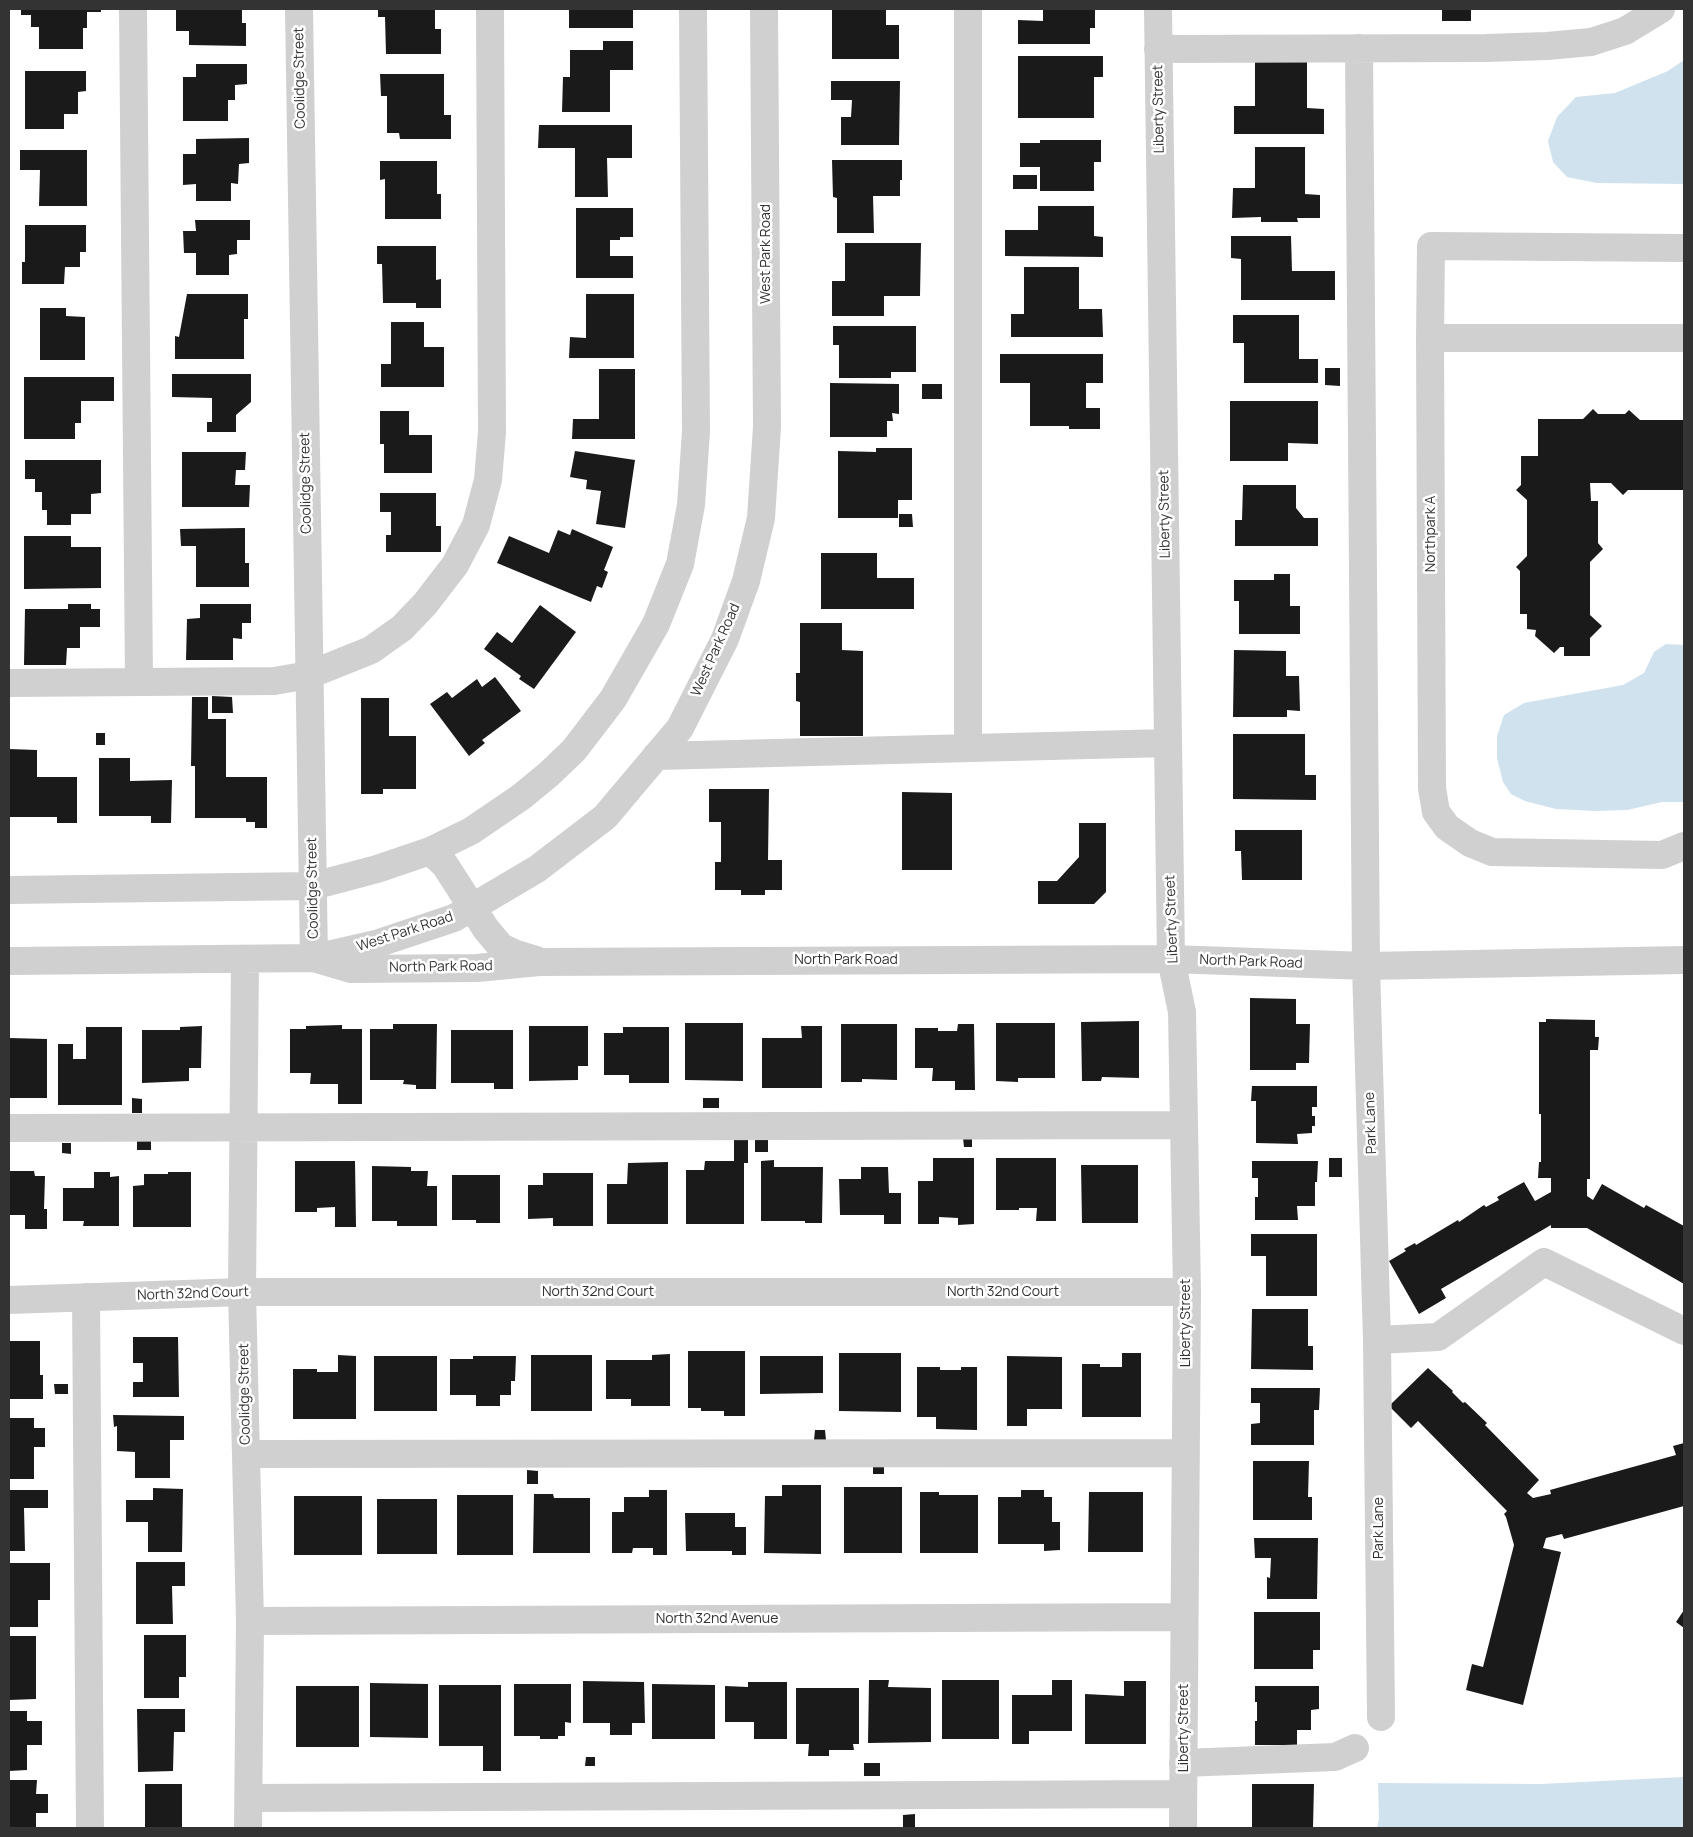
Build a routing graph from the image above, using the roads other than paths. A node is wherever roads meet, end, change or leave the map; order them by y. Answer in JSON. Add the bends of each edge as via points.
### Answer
{"nodes":[{"id":1,"x":133,"y":9,"type":"edge"},
{"id":2,"x":299,"y":9,"type":"edge"},
{"id":3,"x":490,"y":9,"type":"edge"},
{"id":4,"x":693,"y":9,"type":"edge"},
{"id":5,"x":764,"y":9,"type":"edge"},
{"id":6,"x":968,"y":9,"type":"edge"},
{"id":7,"x":1158,"y":9,"type":"edge"},
{"id":8,"x":1661,"y":9,"type":"edge"},
{"id":9,"x":1359,"y":48,"type":"junction"},
{"id":10,"x":1158,"y":49,"type":"junction"},
{"id":11,"x":1684,"y":248,"type":"edge"},
{"id":12,"x":1430,"y":338,"type":"junction"},
{"id":13,"x":1684,"y":338,"type":"edge"},
{"id":14,"x":309,"y":675,"type":"junction"},
{"id":15,"x":139,"y":682,"type":"junction"},
{"id":16,"x":9,"y":683,"type":"edge"},
{"id":17,"x":1168,"y":743,"type":"junction"},
{"id":18,"x":968,"y":748,"type":"junction"},
{"id":19,"x":656,"y":756,"type":"junction"},
{"id":20,"x":1684,"y":846,"type":"edge"},
{"id":21,"x":430,"y":851,"type":"junction"},
{"id":22,"x":313,"y":886,"type":"junction"},
{"id":23,"x":9,"y":890,"type":"edge"},
{"id":24,"x":472,"y":907,"type":"junction"},
{"id":25,"x":314,"y":958,"type":"junction"},
{"id":26,"x":245,"y":959,"type":"junction"},
{"id":27,"x":1171,"y":959,"type":"junction"},
{"id":28,"x":1684,"y":960,"type":"edge"},
{"id":29,"x":9,"y":961,"type":"edge"},
{"id":30,"x":539,"y":962,"type":"junction"},
{"id":31,"x":1366,"y":966,"type":"junction"},
{"id":32,"x":1184,"y":1125,"type":"junction"},
{"id":33,"x":244,"y":1127,"type":"junction"},
{"id":34,"x":9,"y":1128,"type":"edge"},
{"id":35,"x":242,"y":1292,"type":"junction"},
{"id":36,"x":1187,"y":1292,"type":"junction"},
{"id":37,"x":86,"y":1297,"type":"junction"},
{"id":38,"x":9,"y":1300,"type":"edge"},
{"id":39,"x":1684,"y":1331,"type":"edge"},
{"id":40,"x":1377,"y":1340,"type":"junction"},
{"id":41,"x":1185,"y":1453,"type":"junction"},
{"id":42,"x":246,"y":1454,"type":"junction"},
{"id":43,"x":1184,"y":1618,"type":"junction"},
{"id":44,"x":250,"y":1621,"type":"junction"},
{"id":45,"x":1381,"y":1717,"type":"dead end"},
{"id":46,"x":1355,"y":1748,"type":"dead end"},
{"id":47,"x":1184,"y":1762,"type":"junction"},
{"id":48,"x":1183,"y":1794,"type":"junction"},
{"id":49,"x":249,"y":1798,"type":"junction"},
{"id":50,"x":90,"y":1828,"type":"edge"},
{"id":51,"x":248,"y":1828,"type":"edge"},
{"id":52,"x":1183,"y":1828,"type":"edge"}],
"edges":[{"from":1,"to":15,"type":"street"},
{"from":2,"to":14,"type":"street","name":"Coolidge Street"},
{"from":3,"to":14,"type":"street","via":[[492,432],[488,480],[476,525],[455,565],[402,628],[371,650]]},
{"from":4,"to":21,"type":"street","via":[[696,431],[691,505],[680,564],[647,640],[613,699],[574,750],[514,802],[471,832]]},
{"from":5,"to":19,"type":"street","name":"West Park Road","via":[[767,427],[761,518],[746,581],[725,639],[680,728]]},
{"from":6,"to":18,"type":"street"},
{"from":7,"to":10,"type":"street","name":"Liberty Street"},
{"from":8,"to":9,"type":"street","via":[[1625,31],[1591,42],[1486,48]]},
{"from":9,"to":10,"type":"street"},
{"from":9,"to":31,"type":"street","name":"Park Lane"},
{"from":10,"to":17,"type":"street","name":"Liberty Street"},
{"from":11,"to":12,"type":"street","name":"Northpark A","via":[[1431,246]]},
{"from":12,"to":13,"type":"street"},
{"from":12,"to":20,"type":"street","name":"Northpark A","via":[[1432,788],[1436,812],[1447,827],[1470,843],[1492,852],[1662,855]]},
{"from":14,"to":15,"type":"street","via":[[274,681]]},
{"from":14,"to":22,"type":"street","name":"Coolidge Street"},
{"from":15,"to":16,"type":"street"},
{"from":17,"to":18,"type":"street"},
{"from":17,"to":27,"type":"street","name":"Liberty Street"},
{"from":18,"to":19,"type":"street"},
{"from":19,"to":24,"type":"street","name":"West Park Road","via":[[605,817],[537,869]]},
{"from":21,"to":22,"type":"street"},
{"from":21,"to":24,"type":"street","via":[[444,865]]},
{"from":22,"to":23,"type":"street"},
{"from":22,"to":25,"type":"street","name":"Coolidge Street"},
{"from":24,"to":25,"type":"street","name":"West Park Road","via":[[454,918],[376,944]]},
{"from":24,"to":30,"type":"street","via":[[501,946]]},
{"from":25,"to":26,"type":"street","name":"North Park Road"},
{"from":25,"to":30,"type":"street","name":"North Park Road","via":[[351,969],[477,968]]},
{"from":26,"to":29,"type":"street","name":"North Park Road"},
{"from":26,"to":33,"type":"street","name":"Coolidge Street"},
{"from":27,"to":30,"type":"street","name":"North Park Road"},
{"from":27,"to":31,"type":"street","name":"North Park Road"},
{"from":27,"to":32,"type":"street","name":"Liberty Street","via":[[1182,1012]]},
{"from":28,"to":31,"type":"street","name":"North Park Road"},
{"from":31,"to":40,"type":"street","name":"Park Lane"},
{"from":32,"to":33,"type":"street"},
{"from":32,"to":36,"type":"street","name":"Liberty Street"},
{"from":33,"to":34,"type":"street"},
{"from":33,"to":35,"type":"street","name":"Coolidge Street"},
{"from":35,"to":36,"type":"street","name":"North 32nd Court"},
{"from":35,"to":37,"type":"street","name":"North 32nd Court"},
{"from":35,"to":42,"type":"street","name":"Coolidge Street"},
{"from":36,"to":41,"type":"street","name":"Liberty Street"},
{"from":37,"to":38,"type":"street","name":"North 32nd Court"},
{"from":37,"to":50,"type":"street"},
{"from":39,"to":40,"type":"street","via":[[1544,1262],[1438,1337]]},
{"from":40,"to":45,"type":"street","name":"Park Lane"},
{"from":41,"to":42,"type":"street"},
{"from":41,"to":43,"type":"street","name":"Liberty Street"},
{"from":42,"to":44,"type":"street","name":"Coolidge Street"},
{"from":43,"to":44,"type":"street","name":"North 32nd Avenue"},
{"from":43,"to":47,"type":"street","name":"Liberty Street"},
{"from":44,"to":49,"type":"street","name":"Coolidge Street"},
{"from":46,"to":47,"type":"street","via":[[1335,1757]]},
{"from":47,"to":48,"type":"street","name":"Liberty Street"},
{"from":48,"to":49,"type":"street"},
{"from":48,"to":52,"type":"street","name":"Liberty Street"},
{"from":49,"to":51,"type":"street","name":"Coolidge Street"}]}
